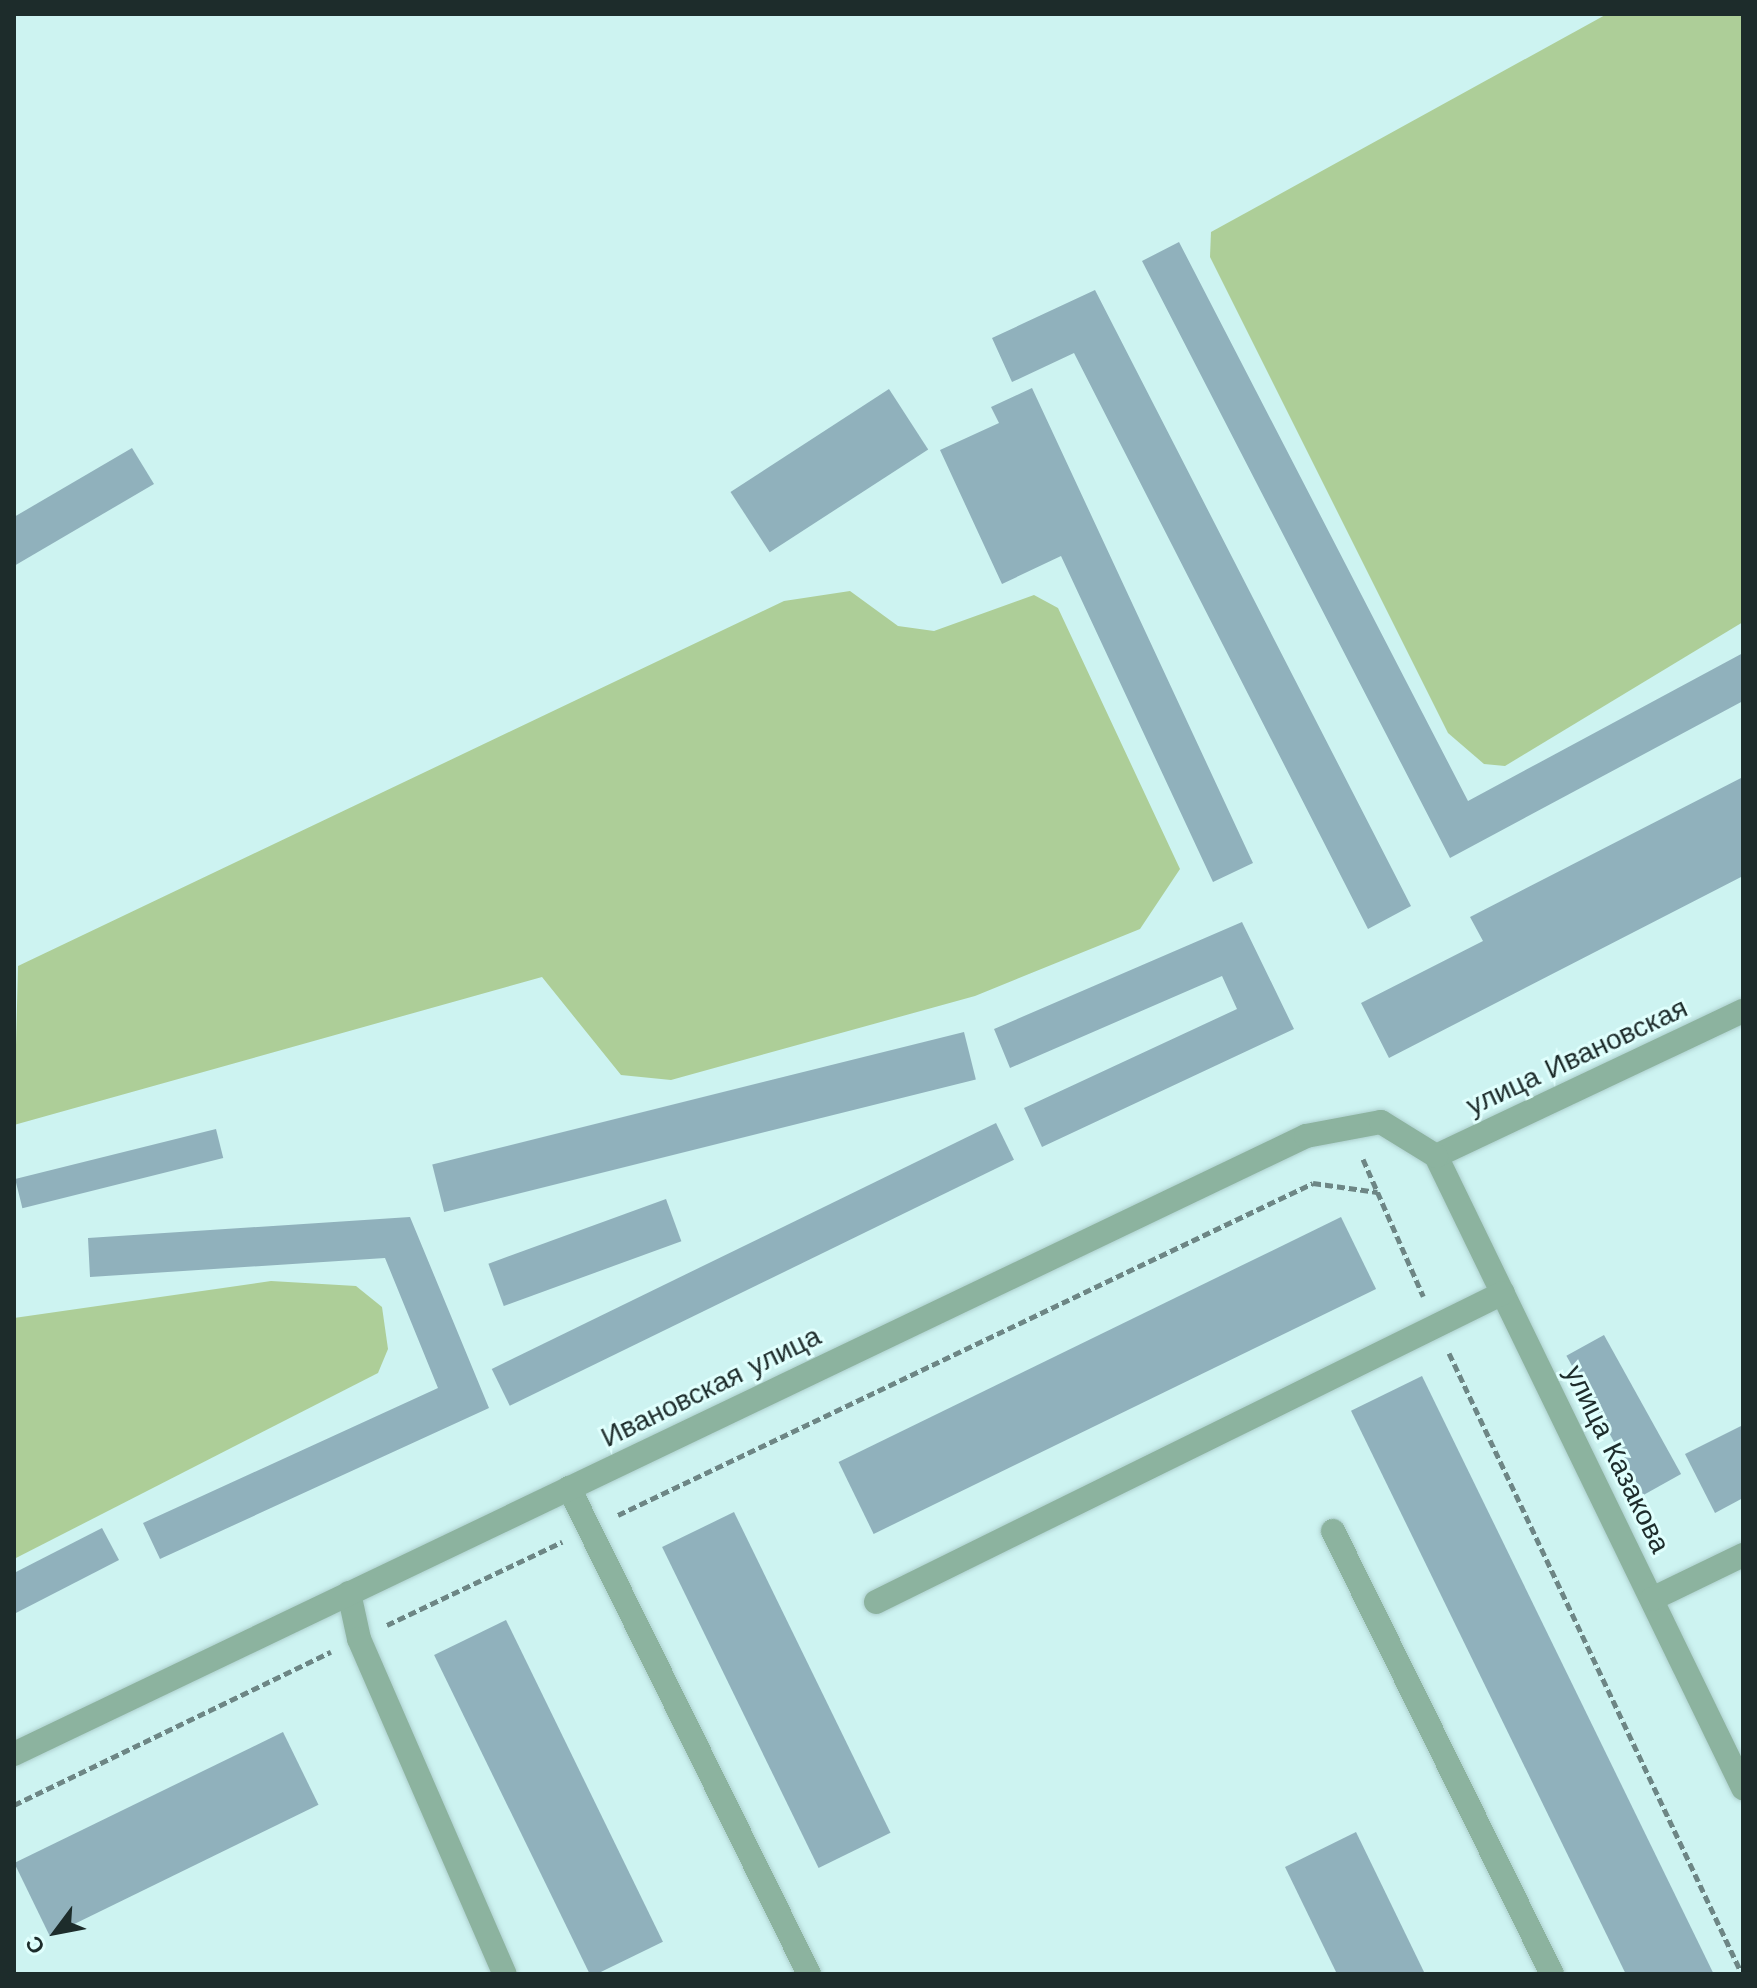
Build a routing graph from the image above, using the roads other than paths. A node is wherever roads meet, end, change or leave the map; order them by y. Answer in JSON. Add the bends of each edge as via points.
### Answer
{"nodes":[{"id":1,"x":1743,"y":1011,"type":"edge"},
{"id":2,"x":1436,"y":1156,"type":"junction"},
{"id":3,"x":1503,"y":1293,"type":"junction"},
{"id":4,"x":569,"y":1488,"type":"junction"},
{"id":5,"x":1333,"y":1531,"type":"dead end"},
{"id":6,"x":1743,"y":1555,"type":"edge"},
{"id":7,"x":349,"y":1593,"type":"junction"},
{"id":8,"x":1652,"y":1599,"type":"junction"},
{"id":9,"x":876,"y":1602,"type":"dead end"},
{"id":10,"x":14,"y":1754,"type":"edge"},
{"id":11,"x":1743,"y":1788,"type":"edge"},
{"id":12,"x":505,"y":1974,"type":"edge"},
{"id":13,"x":809,"y":1974,"type":"edge"},
{"id":14,"x":1552,"y":1974,"type":"edge"}],
"edges":[{"from":1,"to":2,"type":"street","name":"улица Ивановская"},
{"from":2,"to":3,"type":"street","name":"улица Казакова"},
{"from":2,"to":4,"type":"street","name":"Ивановская улица","via":[[1381,1122],[1306,1136]]},
{"from":3,"to":8,"type":"street","name":"улица Казакова"},
{"from":3,"to":9,"type":"street"},
{"from":4,"to":7,"type":"street","name":"Ивановская улица"},
{"from":4,"to":13,"type":"street"},
{"from":5,"to":14,"type":"street"},
{"from":6,"to":8,"type":"street"},
{"from":7,"to":10,"type":"street","name":"Ивановская улица"},
{"from":7,"to":12,"type":"street","via":[[359,1639]]},
{"from":8,"to":11,"type":"street","name":"улица Казакова"}]}
